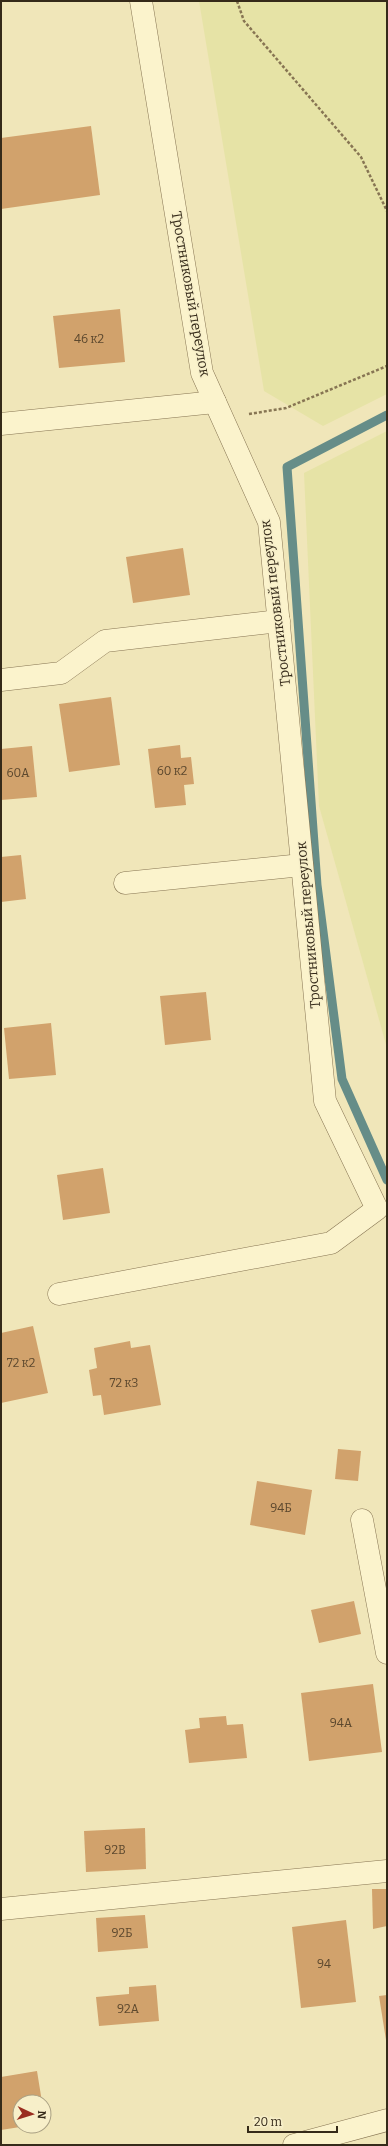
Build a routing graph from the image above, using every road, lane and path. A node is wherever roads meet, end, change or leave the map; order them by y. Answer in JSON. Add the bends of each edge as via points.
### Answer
{"nodes":[{"id":1,"x":141,"y":1,"type":"edge"},
{"id":2,"x":237,"y":1,"type":"edge"},
{"id":3,"x":387,"y":211,"type":"edge"},
{"id":4,"x":387,"y":366,"type":"edge"},
{"id":5,"x":215,"y":402,"type":"junction"},
{"id":6,"x":1,"y":424,"type":"edge"},
{"id":7,"x":279,"y":622,"type":"junction"},
{"id":8,"x":1,"y":680,"type":"edge"},
{"id":9,"x":302,"y":865,"type":"junction"},
{"id":10,"x":125,"y":883,"type":"dead end"},
{"id":11,"x":59,"y":1294,"type":"dead end"},
{"id":12,"x":362,"y":1520,"type":"dead end"},
{"id":13,"x":387,"y":1653,"type":"edge"},
{"id":14,"x":387,"y":1871,"type":"edge"},
{"id":15,"x":1,"y":1909,"type":"edge"},
{"id":16,"x":387,"y":2120,"type":"edge"},
{"id":17,"x":294,"y":2145,"type":"edge"}],
"edges":[{"from":1,"to":5,"type":"street","name":"Тростниковый переулок","via":[[202,372]]},
{"from":2,"to":3,"type":"path","via":[[244,21],[361,158]]},
{"from":4,"to":5,"type":"path","via":[[286,408],[244,414]]},
{"from":5,"to":6,"type":"street"},
{"from":5,"to":7,"type":"street","name":"Тростниковый переулок","via":[[269,522]]},
{"from":7,"to":8,"type":"street","via":[[105,641],[61,673]]},
{"from":7,"to":9,"type":"street","name":"Тростниковый переулок"},
{"from":9,"to":10,"type":"street"},
{"from":9,"to":11,"type":"street","name":"Тростниковый переулок","via":[[325,1101],[377,1209],[331,1243]]},
{"from":12,"to":13,"type":"street"},
{"from":14,"to":15,"type":"street"},
{"from":16,"to":17,"type":"street"}]}
